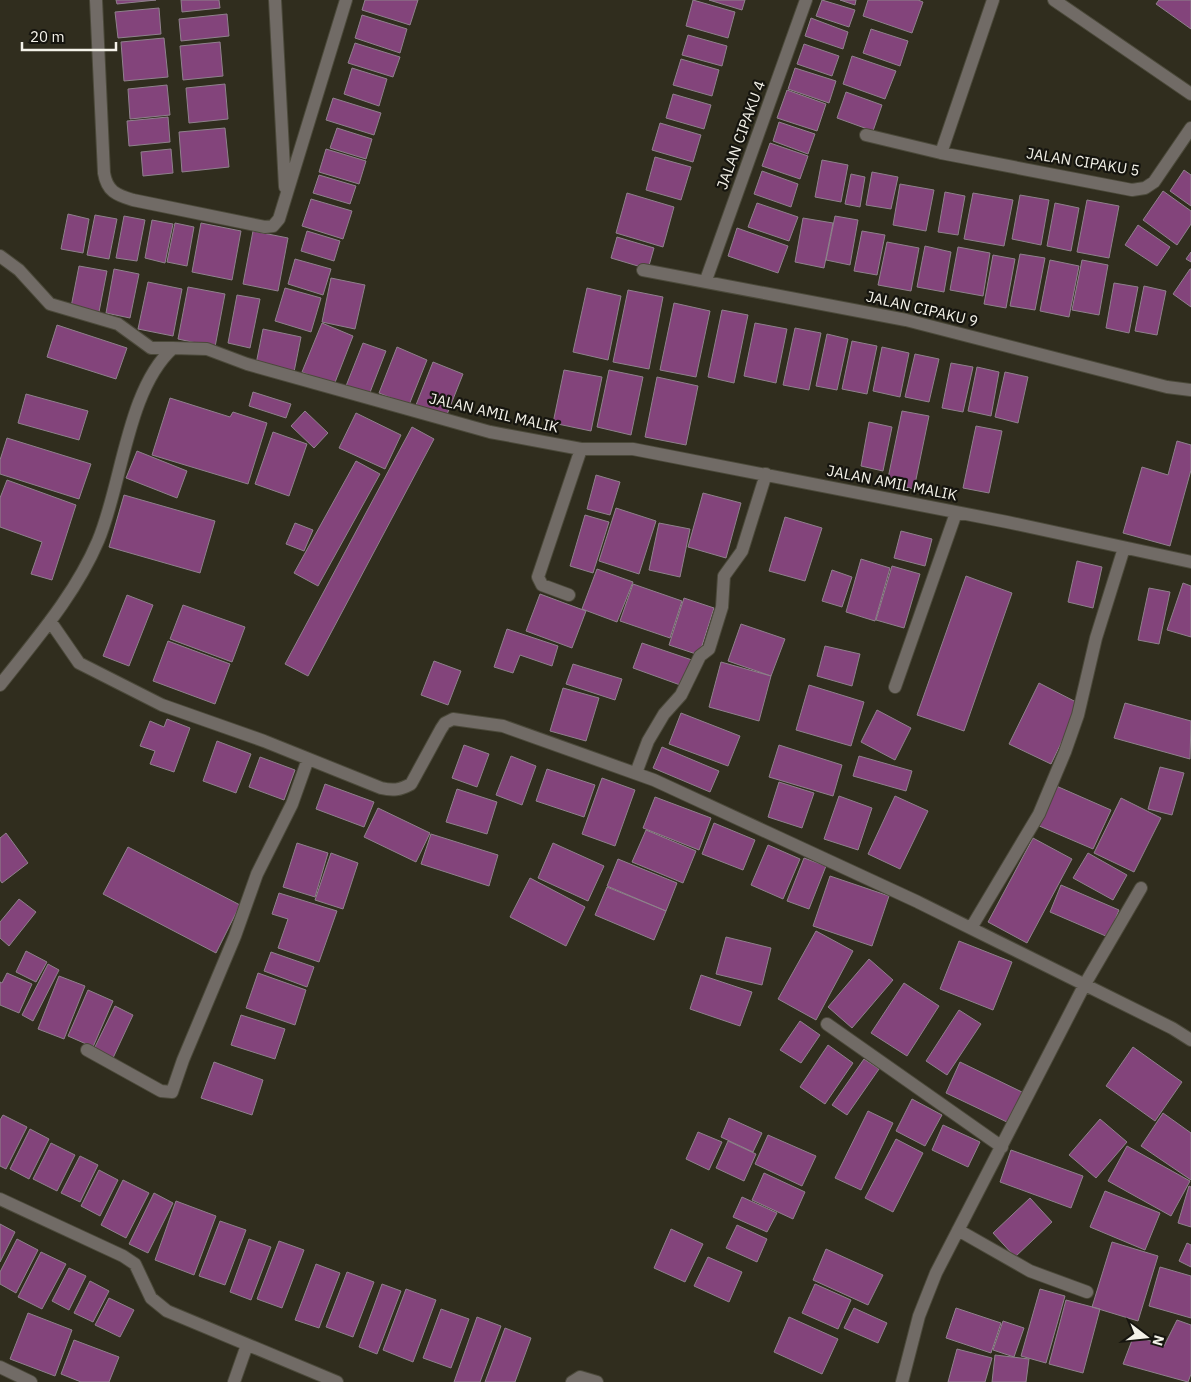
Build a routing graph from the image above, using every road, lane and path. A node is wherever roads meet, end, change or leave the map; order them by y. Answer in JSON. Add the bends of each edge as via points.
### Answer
{"nodes":[{"id":1,"x":96,"y":0,"type":"edge"},
{"id":2,"x":275,"y":0,"type":"edge"},
{"id":3,"x":346,"y":0,"type":"edge"},
{"id":4,"x":806,"y":0,"type":"edge"},
{"id":5,"x":993,"y":0,"type":"edge"},
{"id":6,"x":1063,"y":3,"type":"edge"},
{"id":7,"x":1191,"y":94,"type":"edge"},
{"id":8,"x":1191,"y":128,"type":"edge"},
{"id":9,"x":866,"y":135,"type":"dead end"},
{"id":10,"x":941,"y":153,"type":"junction"},
{"id":11,"x":285,"y":196,"type":"junction"},
{"id":12,"x":0,"y":256,"type":"edge"},
{"id":13,"x":642,"y":270,"type":"dead end"},
{"id":14,"x":706,"y":280,"type":"junction"},
{"id":15,"x":173,"y":348,"type":"junction"},
{"id":16,"x":1191,"y":390,"type":"edge"},
{"id":17,"x":581,"y":449,"type":"junction"},
{"id":18,"x":766,"y":474,"type":"junction"},
{"id":19,"x":956,"y":513,"type":"junction"},
{"id":20,"x":1124,"y":548,"type":"junction"},
{"id":21,"x":1191,"y":562,"type":"edge"},
{"id":22,"x":569,"y":595,"type":"dead end"},
{"id":23,"x":50,"y":621,"type":"junction"},
{"id":24,"x":0,"y":685,"type":"edge"},
{"id":25,"x":895,"y":687,"type":"dead end"},
{"id":26,"x":308,"y":759,"type":"junction"},
{"id":27,"x":636,"y":773,"type":"junction"},
{"id":28,"x":1141,"y":888,"type":"dead end"},
{"id":29,"x":971,"y":928,"type":"junction"},
{"id":30,"x":1085,"y":984,"type":"junction"},
{"id":31,"x":827,"y":1024,"type":"dead end"},
{"id":32,"x":1191,"y":1040,"type":"edge"},
{"id":33,"x":87,"y":1050,"type":"dead end"},
{"id":34,"x":1002,"y":1147,"type":"junction"},
{"id":35,"x":0,"y":1199,"type":"edge"},
{"id":36,"x":958,"y":1230,"type":"junction"},
{"id":37,"x":1087,"y":1292,"type":"dead end"},
{"id":38,"x":248,"y":1345,"type":"junction"},
{"id":39,"x":0,"y":1368,"type":"edge"},
{"id":40,"x":31,"y":1382,"type":"edge"},
{"id":41,"x":234,"y":1382,"type":"edge"},
{"id":42,"x":337,"y":1382,"type":"edge"},
{"id":43,"x":572,"y":1382,"type":"edge"},
{"id":44,"x":597,"y":1382,"type":"edge"},
{"id":45,"x":902,"y":1382,"type":"edge"}],
"edges":[{"from":1,"to":11,"type":"street","via":[[104,173],[112,192],[133,200],[266,227],[277,223]]},
{"from":2,"to":11,"type":"street"},
{"from":3,"to":11,"type":"street"},
{"from":4,"to":14,"type":"street","name":"JALAN CIPAKU 4"},
{"from":5,"to":10,"type":"street"},
{"from":6,"to":7,"type":"street"},
{"from":8,"to":10,"type":"street","name":"JALAN CIPAKU 5","via":[[1154,182],[1145,188],[1132,190]]},
{"from":9,"to":10,"type":"street","name":"JALAN CIPAKU 5"},
{"from":12,"to":15,"type":"street","name":"JALAN AMIL MALIK","via":[[19,270],[50,304],[118,324],[152,348]]},
{"from":13,"to":14,"type":"street","name":"JALAN CIPAKU 9"},
{"from":14,"to":16,"type":"street","name":"JALAN CIPAKU 9","via":[[906,320],[1167,388]]},
{"from":15,"to":17,"type":"street","name":"JALAN AMIL MALIK","via":[[207,349],[247,364],[421,414],[490,432]]},
{"from":15,"to":23,"type":"street","via":[[160,359],[150,375],[98,540],[72,593]]},
{"from":17,"to":18,"type":"street","name":"JALAN AMIL MALIK","via":[[633,449]]},
{"from":17,"to":22,"type":"street","via":[[538,577],[542,584]]},
{"from":18,"to":19,"type":"street","name":"JALAN AMIL MALIK"},
{"from":18,"to":27,"type":"street","via":[[742,551],[724,576],[722,607],[709,649],[700,656],[681,695],[664,714],[648,741]]},
{"from":19,"to":20,"type":"street","name":"JALAN AMIL MALIK"},
{"from":19,"to":25,"type":"street"},
{"from":20,"to":21,"type":"street","name":"JALAN AMIL MALIK"},
{"from":20,"to":29,"type":"street","via":[[1065,752],[1039,814]]},
{"from":23,"to":24,"type":"street"},
{"from":23,"to":26,"type":"street","via":[[80,663],[162,705]]},
{"from":26,"to":27,"type":"street","via":[[381,788],[402,790],[411,784],[441,728],[453,720],[503,726]]},
{"from":26,"to":33,"type":"street","via":[[292,804],[257,874],[172,1092],[161,1091]]},
{"from":27,"to":29,"type":"street","via":[[772,833]]},
{"from":28,"to":30,"type":"street"},
{"from":29,"to":30,"type":"street"},
{"from":30,"to":32,"type":"street"},
{"from":30,"to":34,"type":"street"},
{"from":31,"to":34,"type":"street"},
{"from":34,"to":36,"type":"street"},
{"from":35,"to":38,"type":"street","via":[[123,1256],[136,1264],[151,1298],[163,1308]]},
{"from":36,"to":37,"type":"street","via":[[1030,1271]]},
{"from":36,"to":45,"type":"street","via":[[936,1273],[920,1316]]},
{"from":38,"to":41,"type":"street"},
{"from":38,"to":42,"type":"street"},
{"from":39,"to":40,"type":"street"},
{"from":43,"to":44,"type":"street","via":[[580,1377]]}]}
